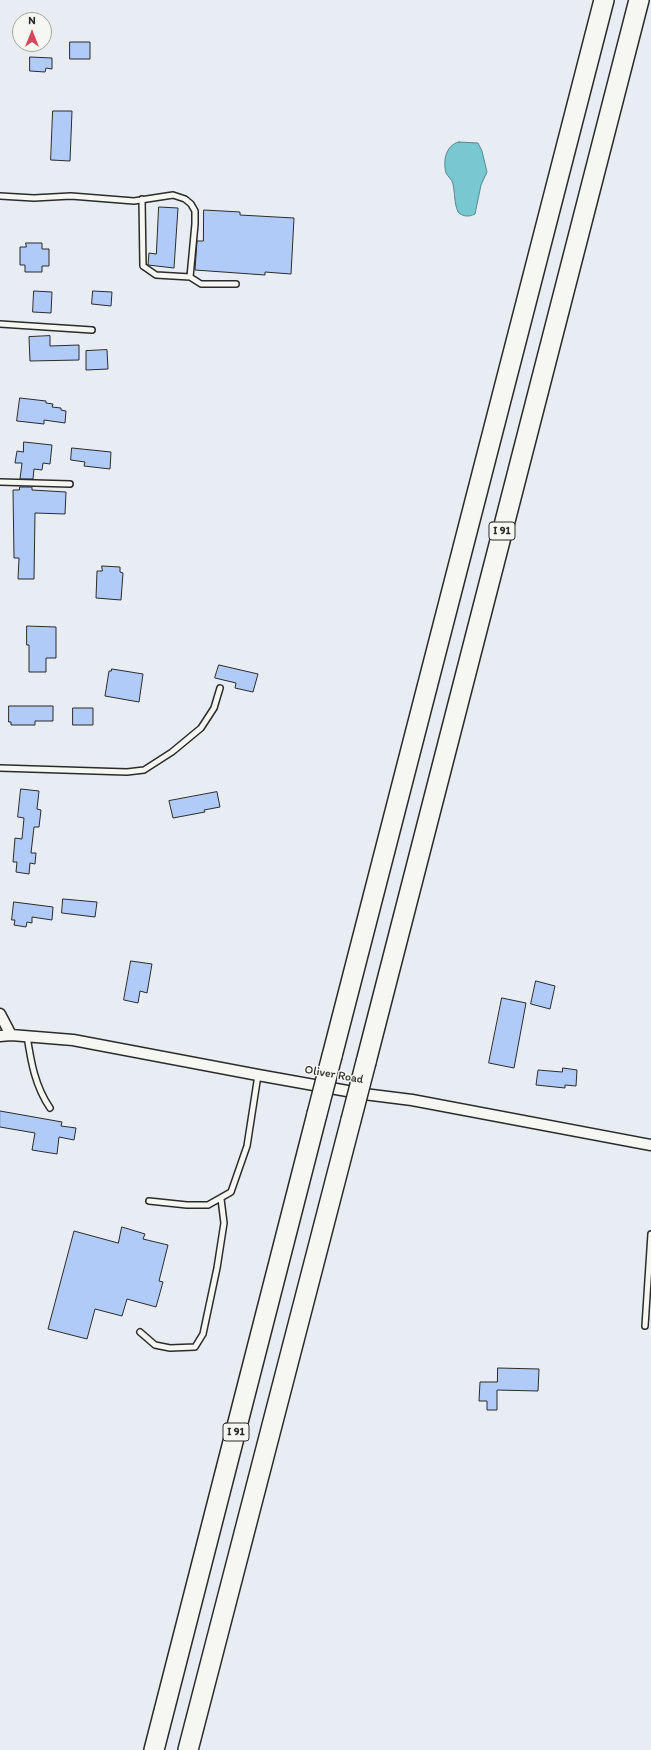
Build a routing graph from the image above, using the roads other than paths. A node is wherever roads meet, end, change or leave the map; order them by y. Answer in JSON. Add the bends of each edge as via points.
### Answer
{"nodes":[{"id":1,"x":604,"y":0,"type":"edge"},
{"id":2,"x":639,"y":0,"type":"edge"},
{"id":3,"x":0,"y":196,"type":"edge"},
{"id":4,"x":142,"y":199,"type":"junction"},
{"id":5,"x":190,"y":277,"type":"junction"},
{"id":6,"x":236,"y":284,"type":"dead end"},
{"id":7,"x":0,"y":324,"type":"edge"},
{"id":8,"x":92,"y":330,"type":"dead end"},
{"id":9,"x":0,"y":482,"type":"edge"},
{"id":10,"x":70,"y":484,"type":"dead end"},
{"id":11,"x":220,"y":688,"type":"dead end"},
{"id":12,"x":0,"y":768,"type":"edge"},
{"id":13,"x":0,"y":1014,"type":"edge"},
{"id":14,"x":11,"y":1035,"type":"junction"},
{"id":15,"x":0,"y":1036,"type":"edge"},
{"id":16,"x":27,"y":1036,"type":"junction"},
{"id":17,"x":258,"y":1075,"type":"junction"},
{"id":18,"x":50,"y":1108,"type":"dead end"},
{"id":19,"x":651,"y":1145,"type":"edge"},
{"id":20,"x":221,"y":1199,"type":"junction"},
{"id":21,"x":149,"y":1201,"type":"dead end"},
{"id":22,"x":651,"y":1234,"type":"edge"},
{"id":23,"x":646,"y":1326,"type":"dead end"},
{"id":24,"x":140,"y":1332,"type":"dead end"},
{"id":25,"x":154,"y":1750,"type":"edge"},
{"id":26,"x":188,"y":1750,"type":"edge"}],
"edges":[{"from":1,"to":25,"type":"highway","number":"I 91","bridge":true},
{"from":2,"to":26,"type":"highway","number":"I 91","bridge":true},
{"from":3,"to":4,"type":"lane"},
{"from":4,"to":5,"type":"lane","via":[[143,266],[156,275]]},
{"from":4,"to":5,"type":"lane","via":[[173,195],[191,204],[195,212],[195,224]]},
{"from":5,"to":6,"type":"lane","via":[[201,284]]},
{"from":7,"to":8,"type":"lane"},
{"from":9,"to":10,"type":"lane"},
{"from":11,"to":12,"type":"lane","via":[[214,708],[201,728],[172,752],[144,770],[127,772]]},
{"from":13,"to":14,"type":"street"},
{"from":14,"to":15,"type":"street","name":"Oliver Road"},
{"from":14,"to":16,"type":"street","name":"Oliver Road"},
{"from":16,"to":17,"type":"street","name":"Oliver Road","via":[[73,1040]]},
{"from":16,"to":18,"type":"lane","via":[[36,1083]]},
{"from":17,"to":19,"type":"street","name":"Oliver Road","via":[[412,1100]]},
{"from":17,"to":20,"type":"lane","via":[[246,1146],[231,1192]]},
{"from":20,"to":21,"type":"lane","via":[[208,1206]]},
{"from":20,"to":24,"type":"lane","via":[[224,1223],[203,1334],[195,1347],[170,1348],[155,1345]]},
{"from":22,"to":23,"type":"lane"}]}
